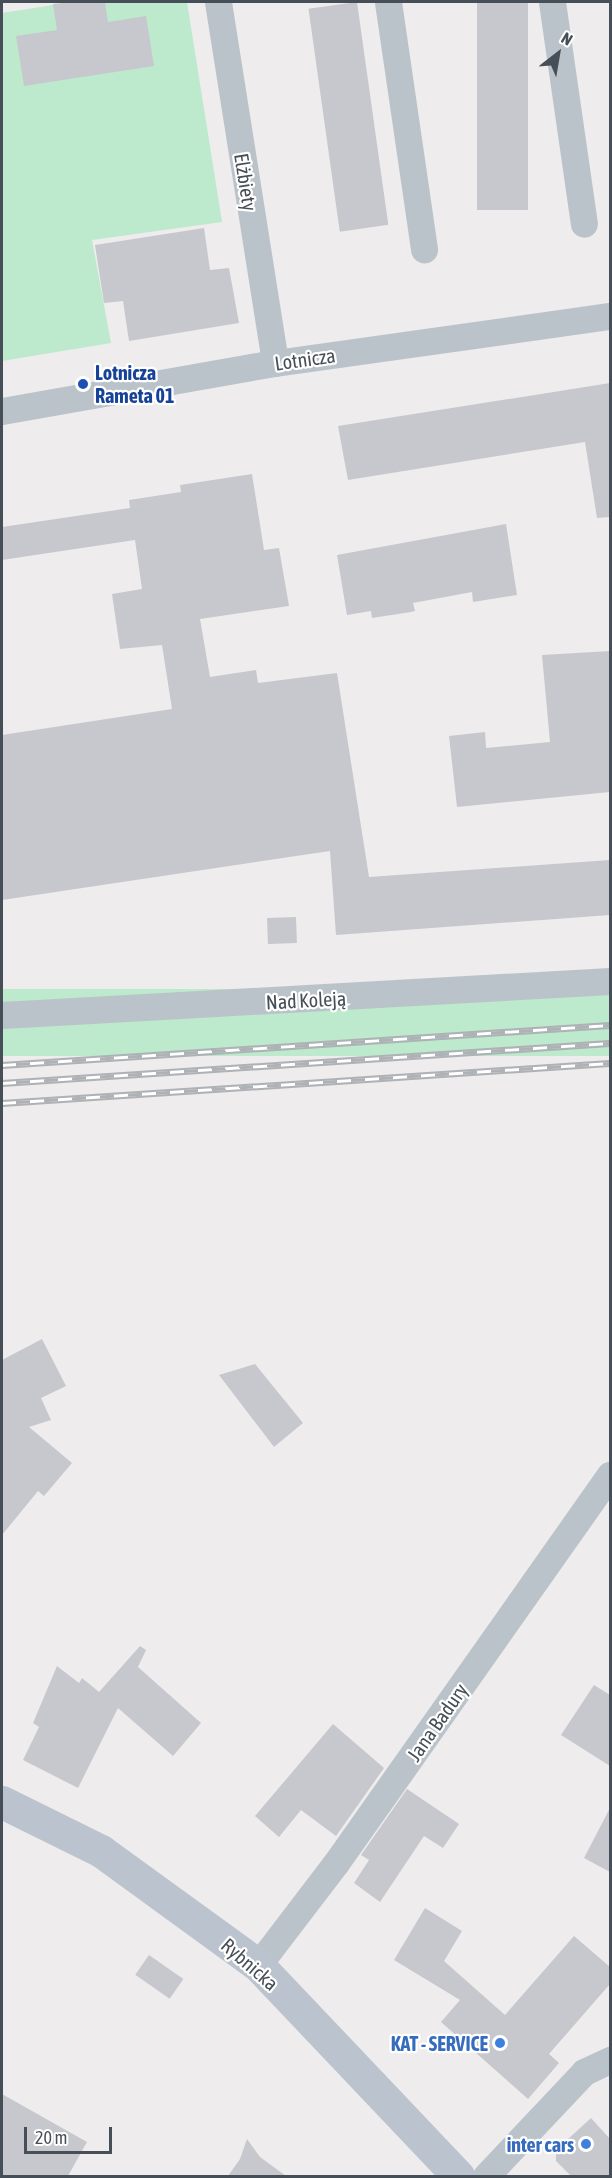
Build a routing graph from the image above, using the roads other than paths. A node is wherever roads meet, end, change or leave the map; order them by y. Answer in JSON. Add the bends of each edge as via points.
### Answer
{"nodes":[{"id":1,"x":218,"y":2,"type":"edge"},
{"id":2,"x":388,"y":2,"type":"edge"},
{"id":3,"x":552,"y":2,"type":"edge"},
{"id":4,"x":584,"y":224,"type":"dead end"},
{"id":5,"x":424,"y":249,"type":"dead end"},
{"id":6,"x":610,"y":316,"type":"edge"},
{"id":7,"x":275,"y":363,"type":"junction"},
{"id":8,"x":2,"y":411,"type":"edge"},
{"id":9,"x":610,"y":981,"type":"edge"},
{"id":10,"x":2,"y":1015,"type":"edge"},
{"id":11,"x":610,"y":1475,"type":"edge"},
{"id":12,"x":2,"y":1802,"type":"edge"},
{"id":13,"x":258,"y":1965,"type":"junction"},
{"id":14,"x":610,"y":2061,"type":"edge"},
{"id":15,"x":458,"y":2176,"type":"edge"},
{"id":16,"x":486,"y":2176,"type":"edge"}],
"edges":[{"from":1,"to":7,"type":"street","name":"Elżbiety"},
{"from":2,"to":5,"type":"street"},
{"from":3,"to":4,"type":"street"},
{"from":6,"to":7,"type":"street","name":"Lotnicza"},
{"from":7,"to":8,"type":"street","name":"Lotnicza"},
{"from":9,"to":10,"type":"street","name":"Nad Koleją"},
{"from":11,"to":13,"type":"street","name":"Jana Badury","via":[[336,1863]]},
{"from":12,"to":13,"type":"street","name":"Rybnicka","via":[[101,1851]]},
{"from":13,"to":15,"type":"street","name":"Rybnicka"},
{"from":14,"to":16,"type":"street","via":[[584,2072]]}]}
